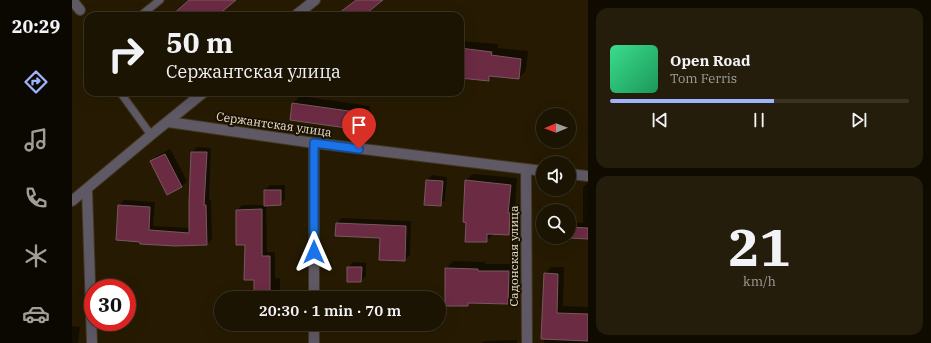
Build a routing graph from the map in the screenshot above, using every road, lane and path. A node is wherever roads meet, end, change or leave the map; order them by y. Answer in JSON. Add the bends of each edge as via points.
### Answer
{"nodes":[{"id":1,"x":72,"y":0,"type":"edge"},
{"id":2,"x":160,"y":0,"type":"edge"},
{"id":3,"x":314,"y":0,"type":"edge"},
{"id":4,"x":80,"y":10,"type":"dead end"},
{"id":5,"x":145,"y":12,"type":"edge"},
{"id":6,"x":300,"y":12,"type":"edge"},
{"id":7,"x":123,"y":96,"type":"edge"},
{"id":8,"x":199,"y":96,"type":"edge"},
{"id":9,"x":168,"y":122,"type":"junction"},
{"id":10,"x":151,"y":135,"type":"junction"},
{"id":11,"x":314,"y":143,"type":"junction"},
{"id":12,"x":526,"y":170,"type":"junction"},
{"id":13,"x":536,"y":171,"type":"edge"},
{"id":14,"x":576,"y":175,"type":"edge"},
{"id":15,"x":588,"y":176,"type":"edge"},
{"id":16,"x":87,"y":189,"type":"junction"},
{"id":17,"x":72,"y":201,"type":"edge"},
{"id":18,"x":314,"y":291,"type":"edge"},
{"id":19,"x":314,"y":331,"type":"edge"},
{"id":20,"x":92,"y":343,"type":"edge"},
{"id":21,"x":314,"y":343,"type":"edge"},
{"id":22,"x":527,"y":343,"type":"edge"}],
"edges":[{"from":1,"to":4,"type":"street"},
{"from":2,"to":5,"type":"lane"},
{"from":3,"to":6,"type":"street"},
{"from":7,"to":10,"type":"lane"},
{"from":8,"to":9,"type":"street"},
{"from":9,"to":10,"type":"street"},
{"from":9,"to":11,"type":"street","name":"Сержантская улица"},
{"from":10,"to":16,"type":"street"},
{"from":11,"to":12,"type":"street","name":"Сержантская улица"},
{"from":11,"to":18,"type":"street"},
{"from":12,"to":13,"type":"street","name":"Сержантская улица"},
{"from":12,"to":22,"type":"street","name":"Садонская улица"},
{"from":14,"to":15,"type":"street"},
{"from":16,"to":17,"type":"street"},
{"from":16,"to":20,"type":"street"},
{"from":19,"to":21,"type":"street"}]}
